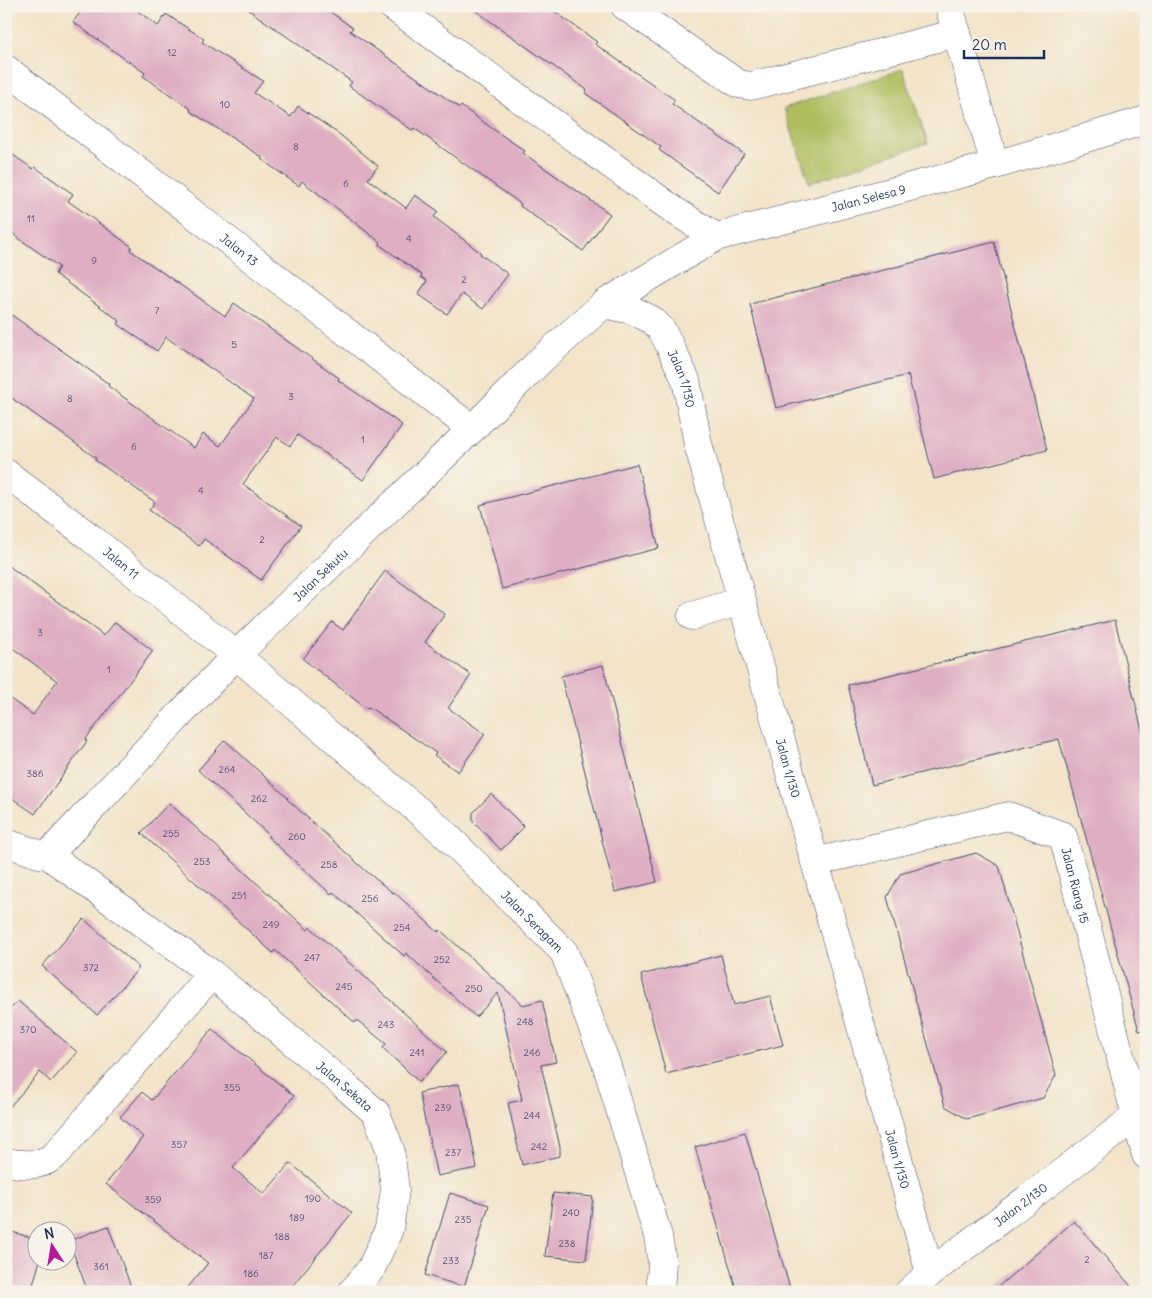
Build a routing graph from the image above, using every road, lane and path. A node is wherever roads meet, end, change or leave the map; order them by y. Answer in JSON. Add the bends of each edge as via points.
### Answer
{"nodes":[{"id":1,"x":392,"y":6,"type":"edge"},
{"id":2,"x":625,"y":6,"type":"edge"},
{"id":3,"x":950,"y":6,"type":"edge"},
{"id":4,"x":957,"y":33,"type":"junction"},
{"id":5,"x":6,"y":70,"type":"edge"},
{"id":6,"x":1146,"y":120,"type":"edge"},
{"id":7,"x":995,"y":165,"type":"junction"},
{"id":8,"x":716,"y":237,"type":"junction"},
{"id":9,"x":604,"y":304,"type":"junction"},
{"id":10,"x":472,"y":429,"type":"junction"},
{"id":11,"x":6,"y":473,"type":"edge"},
{"id":12,"x":741,"y":601,"type":"junction"},
{"id":13,"x":692,"y":616,"type":"dead end"},
{"id":14,"x":236,"y":655,"type":"junction"},
{"id":15,"x":6,"y":843,"type":"edge"},
{"id":16,"x":48,"y":855,"type":"junction"},
{"id":17,"x":814,"y":862,"type":"junction"},
{"id":18,"x":212,"y":974,"type":"junction"},
{"id":19,"x":1135,"y":1117,"type":"junction"},
{"id":20,"x":1146,"y":1155,"type":"edge"},
{"id":21,"x":6,"y":1162,"type":"edge"},
{"id":22,"x":930,"y":1273,"type":"junction"},
{"id":23,"x":352,"y":1292,"type":"edge"},
{"id":24,"x":660,"y":1292,"type":"edge"},
{"id":25,"x":909,"y":1292,"type":"edge"}],
"edges":[{"from":1,"to":8,"type":"street","via":[[675,211]]},
{"from":2,"to":4,"type":"street","via":[[734,82],[751,86]]},
{"from":3,"to":4,"type":"street"},
{"from":4,"to":7,"type":"street"},
{"from":5,"to":10,"type":"street","name":"Jalan 13"},
{"from":6,"to":7,"type":"street","name":"Jalan Selesa 9"},
{"from":7,"to":8,"type":"street","name":"Jalan Selesa 9"},
{"from":8,"to":9,"type":"street","name":"Jalan Selesa 9"},
{"from":9,"to":10,"type":"street","name":"Jalan Sekutu","via":[[542,359]]},
{"from":9,"to":12,"type":"street","name":"Jalan 1/130","via":[[632,310],[652,320],[661,329],[686,380],[698,444]]},
{"from":10,"to":14,"type":"street","name":"Jalan Sekutu"},
{"from":11,"to":14,"type":"street","name":"Jalan 11"},
{"from":12,"to":13,"type":"street"},
{"from":12,"to":17,"type":"street","name":"Jalan 1/130"},
{"from":14,"to":16,"type":"street","name":"Jalan Sekutu"},
{"from":14,"to":24,"type":"street","name":"Jalan Seragam","via":[[442,831],[564,952],[606,1063],[658,1236],[662,1262]]},
{"from":15,"to":16,"type":"street","name":"Jalan Sekata"},
{"from":16,"to":18,"type":"street","name":"Jalan Sekata"},
{"from":17,"to":19,"type":"street","name":"Jalan Riang 15","via":[[1008,816],[1063,836]]},
{"from":17,"to":22,"type":"street","name":"Jalan 1/130"},
{"from":18,"to":21,"type":"street","via":[[50,1158],[32,1165]]},
{"from":18,"to":23,"type":"street","name":"Jalan Sekata","via":[[376,1114],[390,1149],[396,1190],[389,1229],[371,1269]]},
{"from":19,"to":20,"type":"street","name":"Jalan Riang 15"},
{"from":19,"to":22,"type":"street","name":"Jalan 2/130"},
{"from":22,"to":25,"type":"street","name":"Jalan 2/130"}]}
